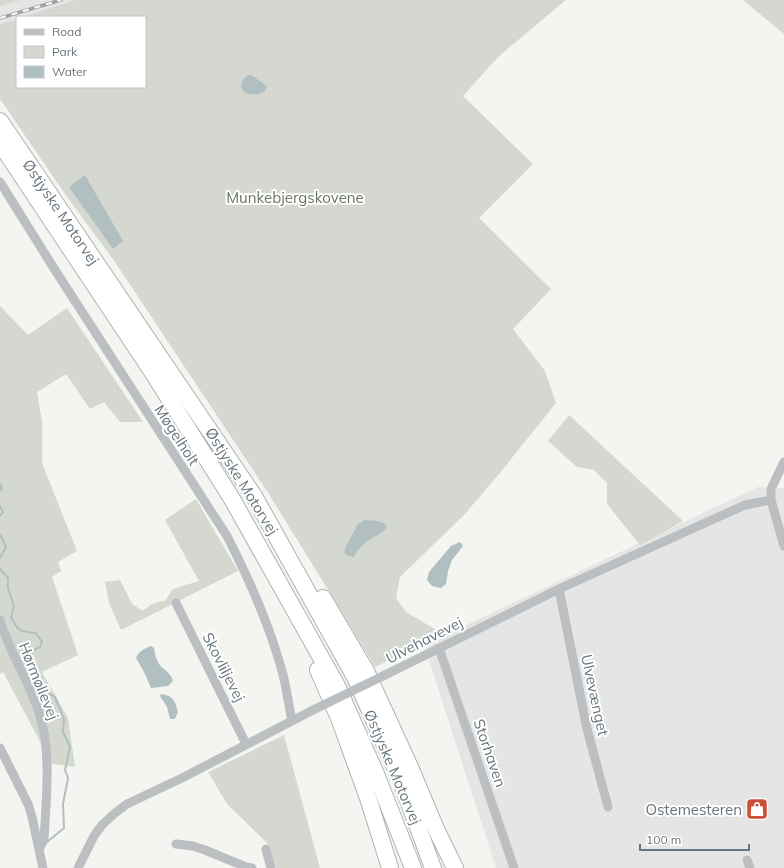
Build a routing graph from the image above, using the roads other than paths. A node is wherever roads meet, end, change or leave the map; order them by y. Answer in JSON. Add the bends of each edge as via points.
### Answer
{"nodes":[{"id":1,"x":0,"y":121,"type":"edge"},
{"id":2,"x":8,"y":147,"type":"edge"},
{"id":3,"x":0,"y":182,"type":"edge"},
{"id":4,"x":784,"y":462,"type":"edge"},
{"id":5,"x":254,"y":496,"type":"junction"},
{"id":6,"x":771,"y":500,"type":"junction"},
{"id":7,"x":784,"y":546,"type":"edge"},
{"id":8,"x":275,"y":576,"type":"junction"},
{"id":9,"x":559,"y":589,"type":"junction"},
{"id":10,"x":176,"y":604,"type":"dead end"},
{"id":11,"x":0,"y":620,"type":"edge"},
{"id":12,"x":440,"y":648,"type":"junction"},
{"id":13,"x":292,"y":721,"type":"junction"},
{"id":14,"x":246,"y":744,"type":"junction"},
{"id":15,"x":0,"y":748,"type":"edge"},
{"id":16,"x":608,"y":807,"type":"dead end"},
{"id":17,"x":176,"y":844,"type":"dead end"},
{"id":18,"x":39,"y":849,"type":"junction"},
{"id":19,"x":266,"y":849,"type":"dead end"},
{"id":20,"x":271,"y":867,"type":"edge"},
{"id":21,"x":43,"y":868,"type":"edge"},
{"id":22,"x":78,"y":868,"type":"edge"},
{"id":23,"x":252,"y":868,"type":"edge"},
{"id":24,"x":261,"y":868,"type":"edge"},
{"id":25,"x":390,"y":868,"type":"edge"},
{"id":26,"x":413,"y":868,"type":"edge"},
{"id":27,"x":433,"y":868,"type":"edge"},
{"id":28,"x":455,"y":868,"type":"edge"},
{"id":29,"x":514,"y":868,"type":"edge"}],
"edges":[{"from":1,"to":2,"type":"highway","name":"Østjyske Motorvej"},
{"from":2,"to":5,"type":"highway","name":"Østjyske Motorvej"},
{"from":2,"to":8,"type":"highway","name":"Østjyske Motorvej","via":[[232,499]]},
{"from":3,"to":13,"type":"street","name":"Møgelholt","via":[[226,536],[244,569],[281,665]]},
{"from":4,"to":6,"type":"street","via":[[771,489]]},
{"from":5,"to":27,"type":"highway","name":"Østjyske Motorvej","via":[[355,677],[401,781]]},
{"from":5,"to":28,"type":"highway","via":[[266,506],[366,671]]},
{"from":6,"to":7,"type":"street"},
{"from":6,"to":9,"type":"street","name":"Ulvehavevej","via":[[745,505]]},
{"from":8,"to":25,"type":"highway","via":[[339,718]]},
{"from":8,"to":26,"type":"highway","name":"Østjyske Motorvej","via":[[337,686],[376,774]]},
{"from":9,"to":12,"type":"street","name":"Ulvehavevej"},
{"from":9,"to":16,"type":"street","name":"Ulvevænget","via":[[587,729]]},
{"from":10,"to":14,"type":"street","name":"Skovliljevej"},
{"from":11,"to":18,"type":"street","name":"Hørmøllevej","via":[[31,690],[44,731],[47,781],[44,840]]},
{"from":12,"to":13,"type":"street","name":"Ulvehavevej","bridge":true},
{"from":12,"to":29,"type":"street","name":"Storhaven"},
{"from":13,"to":14,"type":"street","name":"Ulvehavevej"},
{"from":14,"to":22,"type":"street","name":"Ulvehavevej","via":[[115,812],[94,836]]},
{"from":15,"to":18,"type":"street","via":[[28,804]]},
{"from":17,"to":23,"type":"street","via":[[205,850]]},
{"from":18,"to":21,"type":"street"},
{"from":19,"to":20,"type":"street"},
{"from":20,"to":24,"type":"street"}]}
